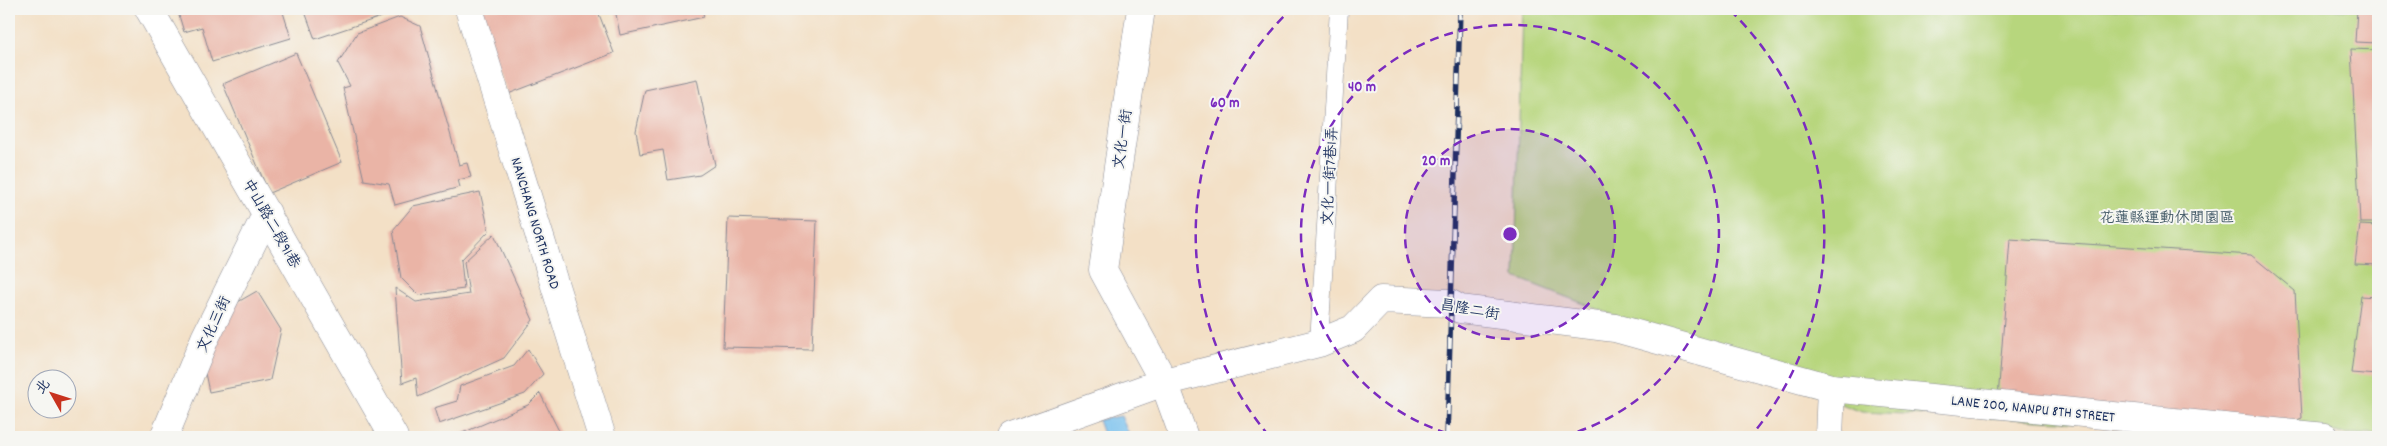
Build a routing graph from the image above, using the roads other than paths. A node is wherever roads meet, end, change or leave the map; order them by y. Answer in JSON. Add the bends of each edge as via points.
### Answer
{"nodes":[{"id":1,"x":150,"y":9,"type":"edge"},
{"id":2,"x":469,"y":9,"type":"edge"},
{"id":3,"x":1141,"y":9,"type":"edge"},
{"id":4,"x":1339,"y":9,"type":"edge"},
{"id":5,"x":267,"y":214,"type":"junction"},
{"id":6,"x":1319,"y":343,"type":"junction"},
{"id":7,"x":1164,"y":382,"type":"junction"},
{"id":8,"x":1831,"y":388,"type":"junction"},
{"id":9,"x":164,"y":437,"type":"edge"},
{"id":10,"x":394,"y":437,"type":"edge"},
{"id":11,"x":602,"y":437,"type":"edge"},
{"id":12,"x":1010,"y":437,"type":"edge"},
{"id":13,"x":1184,"y":437,"type":"edge"},
{"id":14,"x":1829,"y":437,"type":"edge"},
{"id":15,"x":2325,"y":437,"type":"edge"}],
"edges":[{"from":1,"to":5,"type":"street","name":"中山路二段91巷"},
{"from":2,"to":11,"type":"street","name":"NANCHANG NORTH ROAD"},
{"from":3,"to":7,"type":"street","name":"文化一街","via":[[1103,270]]},
{"from":4,"to":6,"type":"lane","name":"文化一街7巷1弄"},
{"from":5,"to":9,"type":"street","name":"文化三街","via":[[205,338]]},
{"from":5,"to":10,"type":"street","name":"中山路二段91巷"},
{"from":6,"to":7,"type":"street","name":"昌隆二街"},
{"from":6,"to":8,"type":"street","name":"昌隆二街","via":[[1353,329],[1381,300],[1449,303],[1460,309],[1615,328]]},
{"from":7,"to":12,"type":"street","name":"昌隆二街"},
{"from":7,"to":13,"type":"street"},
{"from":8,"to":14,"type":"street"},
{"from":8,"to":15,"type":"street","name":"LANE 200, NANPU 8TH STREET"}]}
